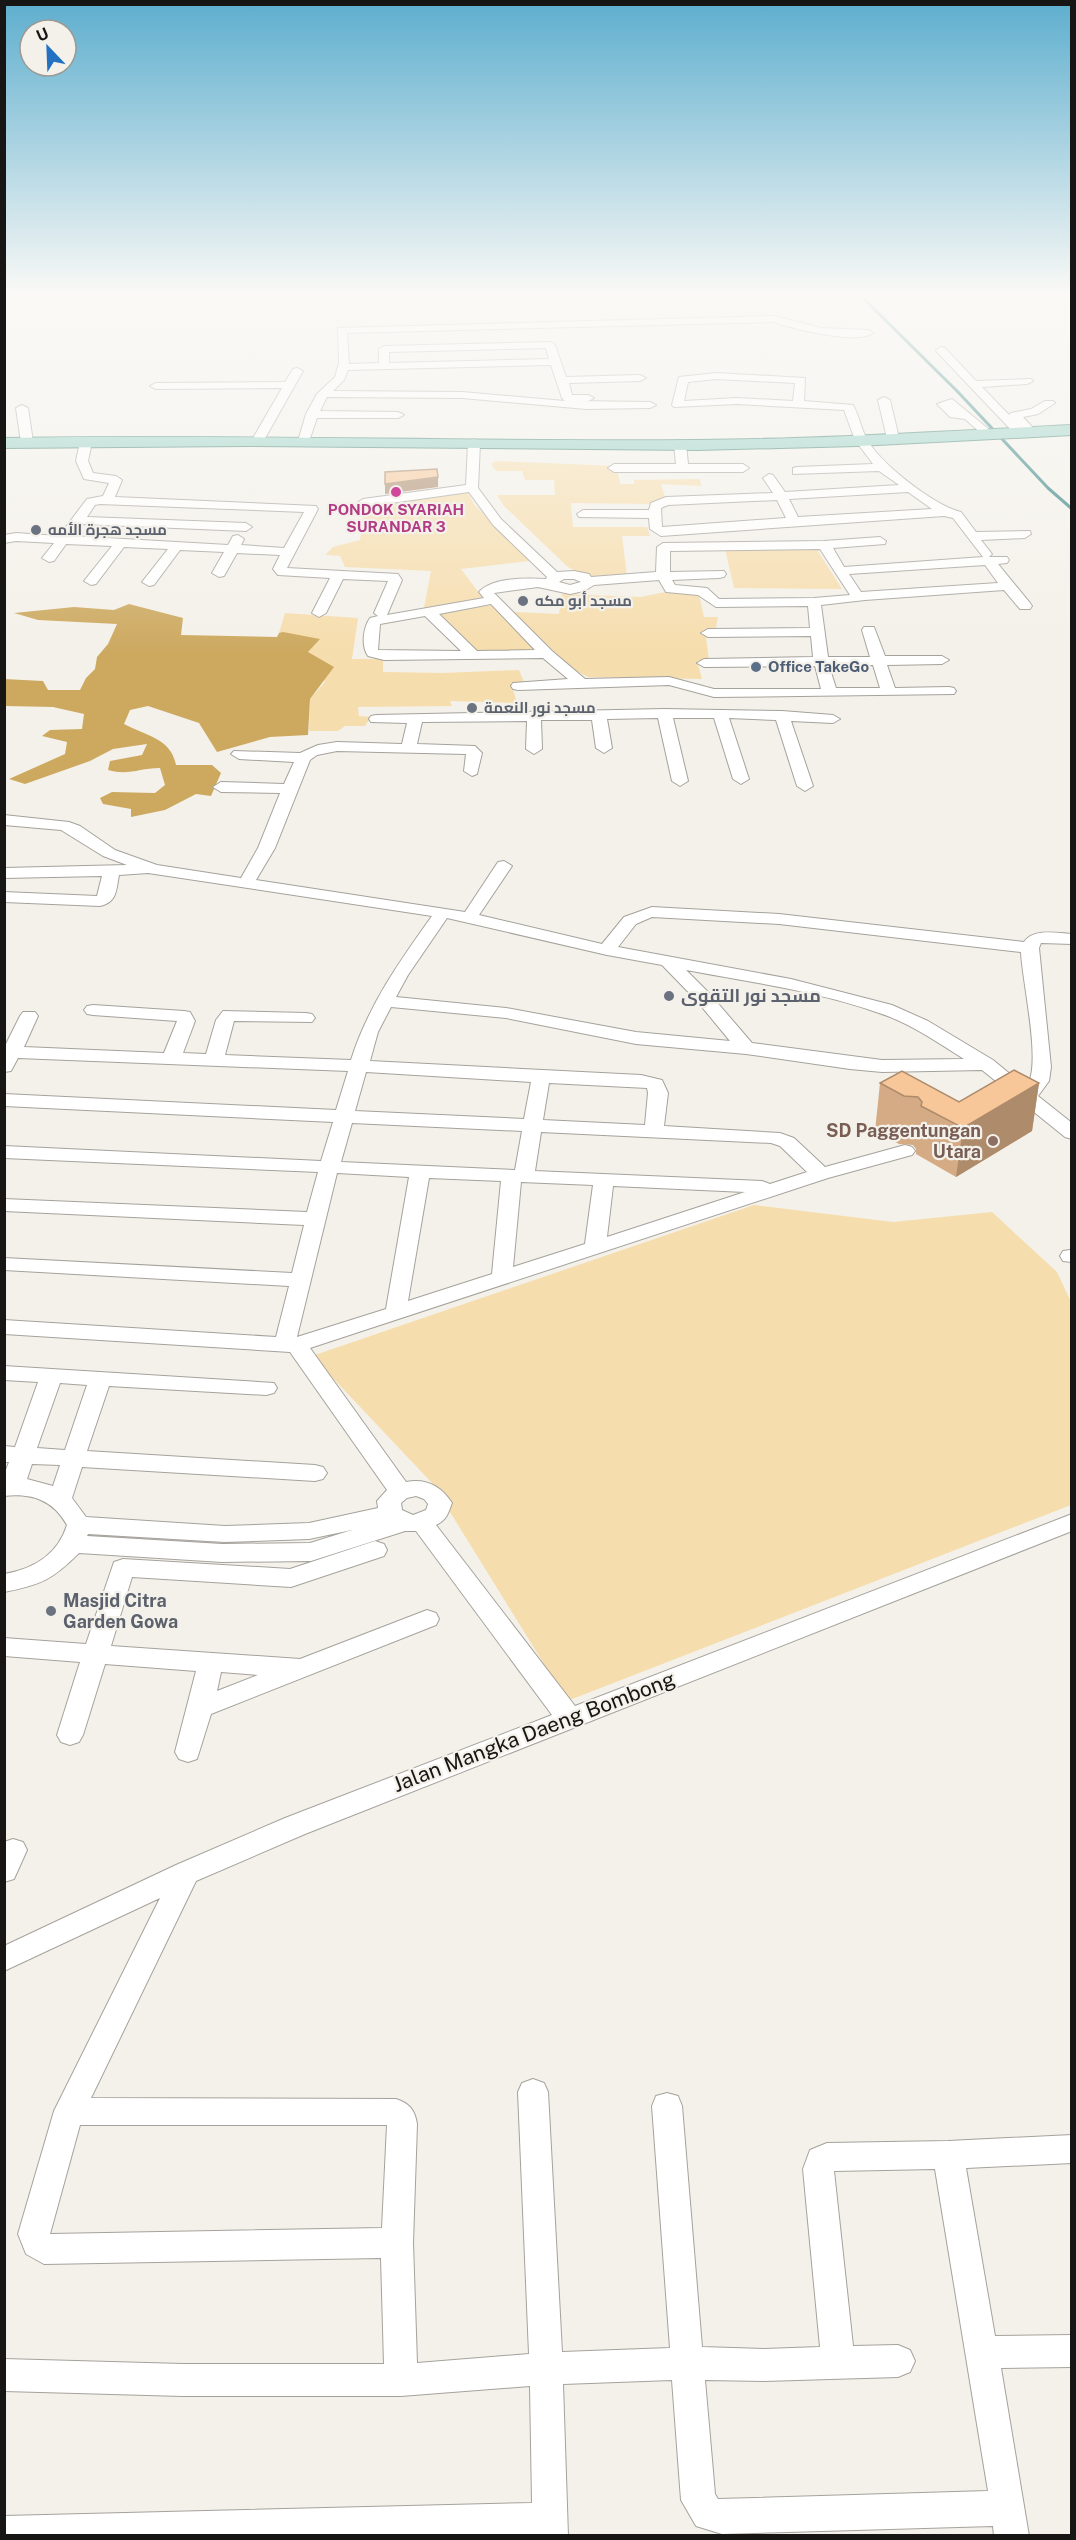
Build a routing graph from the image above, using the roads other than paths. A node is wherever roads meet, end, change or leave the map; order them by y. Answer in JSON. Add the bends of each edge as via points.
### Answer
{"nodes":[{"id":1,"x":23,"y":416,"type":"edge"},
{"id":2,"x":271,"y":416,"type":"edge"},
{"id":3,"x":312,"y":416,"type":"edge"},
{"id":4,"x":852,"y":416,"type":"edge"},
{"id":5,"x":888,"y":416,"type":"edge"},
{"id":6,"x":968,"y":416,"type":"dead end"},
{"id":7,"x":1005,"y":416,"type":"edge"},
{"id":8,"x":1015,"y":416,"type":"edge"},
{"id":9,"x":1071,"y":430,"type":"edge"},
{"id":10,"x":1021,"y":432,"type":"junction"},
{"id":11,"x":989,"y":433,"type":"junction"},
{"id":12,"x":893,"y":438,"type":"junction"},
{"id":13,"x":258,"y":440,"type":"junction"},
{"id":14,"x":304,"y":441,"type":"junction"},
{"id":15,"x":27,"y":442,"type":"junction"},
{"id":16,"x":86,"y":442,"type":"junction"},
{"id":17,"x":4,"y":443,"type":"edge"},
{"id":18,"x":680,"y":444,"type":"junction"},
{"id":19,"x":864,"y":444,"type":"junction"},
{"id":20,"x":479,"y":448,"type":"junction"},
{"id":21,"x":877,"y":467,"type":"junction"},
{"id":22,"x":614,"y":468,"type":"dead end"},
{"id":23,"x":682,"y":468,"type":"junction"},
{"id":24,"x":743,"y":468,"type":"dead end"},
{"id":25,"x":797,"y":471,"type":"dead end"},
{"id":26,"x":769,"y":477,"type":"dead end"},
{"id":27,"x":472,"y":488,"type":"junction"},
{"id":28,"x":912,"y":488,"type":"junction"},
{"id":29,"x":876,"y":490,"type":"junction"},
{"id":30,"x":781,"y":496,"type":"junction"},
{"id":31,"x":108,"y":500,"type":"junction"},
{"id":32,"x":363,"y":503,"type":"dead end"},
{"id":33,"x":259,"y":506,"type":"junction"},
{"id":34,"x":721,"y":508,"type":"junction"},
{"id":35,"x":944,"y":512,"type":"junction"},
{"id":36,"x":583,"y":514,"type":"dead end"},
{"id":37,"x":654,"y":514,"type":"junction"},
{"id":38,"x":78,"y":520,"type":"junction"},
{"id":39,"x":794,"y":521,"type":"junction"},
{"id":40,"x":246,"y":527,"type":"junction"},
{"id":41,"x":1025,"y":534,"type":"dead end"},
{"id":42,"x":973,"y":536,"type":"junction"},
{"id":43,"x":4,"y":539,"type":"edge"},
{"id":44,"x":61,"y":540,"type":"junction"},
{"id":45,"x":880,"y":541,"type":"dead end"},
{"id":46,"x":120,"y":544,"type":"junction"},
{"id":47,"x":825,"y":546,"type":"junction"},
{"id":48,"x":176,"y":547,"type":"junction"},
{"id":49,"x":233,"y":549,"type":"junction"},
{"id":50,"x":288,"y":552,"type":"junction"},
{"id":51,"x":49,"y":558,"type":"dead end"},
{"id":52,"x":992,"y":558,"type":"junction"},
{"id":53,"x":840,"y":571,"type":"junction"},
{"id":54,"x":219,"y":573,"type":"dead end"},
{"id":55,"x":719,"y":574,"type":"dead end"},
{"id":56,"x":338,"y":575,"type":"junction"},
{"id":57,"x":663,"y":576,"type":"junction"},
{"id":58,"x":558,"y":579,"type":"junction"},
{"id":59,"x":92,"y":581,"type":"dead end"},
{"id":60,"x":588,"y":581,"type":"junction"},
{"id":61,"x":149,"y":582,"type":"dead end"},
{"id":62,"x":1007,"y":586,"type":"junction"},
{"id":63,"x":859,"y":596,"type":"junction"},
{"id":64,"x":493,"y":600,"type":"junction"},
{"id":65,"x":814,"y":602,"type":"junction"},
{"id":66,"x":1025,"y":606,"type":"dead end"},
{"id":67,"x":429,"y":612,"type":"junction"},
{"id":68,"x":381,"y":613,"type":"dead end"},
{"id":69,"x":319,"y":614,"type":"dead end"},
{"id":70,"x":868,"y":630,"type":"dead end"},
{"id":71,"x":819,"y":632,"type":"junction"},
{"id":72,"x":708,"y":633,"type":"dead end"},
{"id":73,"x":547,"y":654,"type":"junction"},
{"id":74,"x":473,"y":655,"type":"junction"},
{"id":75,"x":942,"y":660,"type":"dead end"},
{"id":76,"x":878,"y":661,"type":"junction"},
{"id":77,"x":821,"y":662,"type":"junction"},
{"id":78,"x":704,"y":663,"type":"dead end"},
{"id":79,"x":581,"y":683,"type":"junction"},
{"id":80,"x":518,"y":686,"type":"dead end"},
{"id":81,"x":950,"y":691,"type":"dead end"},
{"id":82,"x":889,"y":692,"type":"junction"},
{"id":83,"x":826,"y":693,"type":"junction"},
{"id":84,"x":664,"y":713,"type":"junction"},
{"id":85,"x":720,"y":713,"type":"junction"},
{"id":86,"x":599,"y":714,"type":"junction"},
{"id":87,"x":782,"y":715,"type":"junction"},
{"id":88,"x":534,"y":716,"type":"junction"},
{"id":89,"x":416,"y":718,"type":"junction"},
{"id":90,"x":376,"y":719,"type":"dead end"},
{"id":91,"x":833,"y":719,"type":"dead end"},
{"id":92,"x":604,"y":748,"type":"dead end"},
{"id":93,"x":408,"y":749,"type":"junction"},
{"id":94,"x":534,"y":749,"type":"dead end"},
{"id":95,"x":239,"y":754,"type":"dead end"},
{"id":96,"x":303,"y":758,"type":"junction"},
{"id":97,"x":472,"y":771,"type":"dead end"},
{"id":98,"x":741,"y":779,"type":"dead end"},
{"id":99,"x":680,"y":781,"type":"dead end"},
{"id":100,"x":805,"y":786,"type":"dead end"},
{"id":101,"x":221,"y":787,"type":"dead end"},
{"id":102,"x":290,"y":789,"type":"junction"},
{"id":103,"x":4,"y":820,"type":"edge"},
{"id":104,"x":504,"y":866,"type":"dead end"},
{"id":105,"x":154,"y":870,"type":"junction"},
{"id":106,"x":111,"y":871,"type":"junction"},
{"id":107,"x":4,"y":873,"type":"edge"},
{"id":108,"x":246,"y":882,"type":"junction"},
{"id":109,"x":4,"y":897,"type":"edge"},
{"id":110,"x":443,"y":912,"type":"junction"},
{"id":111,"x":469,"y":918,"type":"junction"},
{"id":112,"x":1071,"y":939,"type":"edge"},
{"id":113,"x":1030,"y":948,"type":"junction"},
{"id":114,"x":607,"y":950,"type":"junction"},
{"id":115,"x":668,"y":962,"type":"junction"},
{"id":116,"x":384,"y":1001,"type":"junction"},
{"id":117,"x":93,"y":1010,"type":"dead end"},
{"id":118,"x":29,"y":1016,"type":"dead end"},
{"id":119,"x":306,"y":1018,"type":"dead end"},
{"id":120,"x":746,"y":1048,"type":"junction"},
{"id":121,"x":171,"y":1059,"type":"junction"},
{"id":122,"x":8,"y":1060,"type":"edge"},
{"id":123,"x":214,"y":1060,"type":"junction"},
{"id":124,"x":987,"y":1064,"type":"junction"},
{"id":125,"x":357,"y":1066,"type":"junction"},
{"id":126,"x":541,"y":1077,"type":"junction"},
{"id":127,"x":1028,"y":1096,"type":"junction"},
{"id":128,"x":4,"y":1100,"type":"edge"},
{"id":129,"x":345,"y":1116,"type":"junction"},
{"id":130,"x":533,"y":1125,"type":"junction"},
{"id":131,"x":654,"y":1130,"type":"junction"},
{"id":132,"x":1071,"y":1133,"type":"edge"},
{"id":133,"x":905,"y":1151,"type":"dead end"},
{"id":134,"x":4,"y":1152,"type":"edge"},
{"id":135,"x":329,"y":1167,"type":"junction"},
{"id":136,"x":420,"y":1172,"type":"junction"},
{"id":137,"x":821,"y":1174,"type":"junction"},
{"id":138,"x":518,"y":1177,"type":"junction"},
{"id":139,"x":604,"y":1181,"type":"junction"},
{"id":140,"x":777,"y":1187,"type":"junction"},
{"id":141,"x":4,"y":1205,"type":"edge"},
{"id":142,"x":317,"y":1219,"type":"junction"},
{"id":143,"x":595,"y":1246,"type":"junction"},
{"id":144,"x":4,"y":1264,"type":"edge"},
{"id":145,"x":502,"y":1276,"type":"junction"},
{"id":146,"x":300,"y":1280,"type":"junction"},
{"id":147,"x":396,"y":1312,"type":"junction"},
{"id":148,"x":4,"y":1328,"type":"edge"},
{"id":149,"x":291,"y":1344,"type":"junction"},
{"id":150,"x":4,"y":1373,"type":"edge"},
{"id":151,"x":52,"y":1376,"type":"junction"},
{"id":152,"x":102,"y":1378,"type":"junction"},
{"id":153,"x":266,"y":1388,"type":"dead end"},
{"id":154,"x":14,"y":1454,"type":"edge"},
{"id":155,"x":74,"y":1458,"type":"junction"},
{"id":156,"x":315,"y":1473,"type":"dead end"},
{"id":157,"x":8,"y":1487,"type":"edge"},
{"id":158,"x":400,"y":1491,"type":"junction"},
{"id":159,"x":60,"y":1498,"type":"junction"},
{"id":160,"x":405,"y":1520,"type":"junction"},
{"id":161,"x":1071,"y":1522,"type":"edge"},
{"id":162,"x":76,"y":1534,"type":"junction"},
{"id":163,"x":375,"y":1550,"type":"dead end"},
{"id":164,"x":4,"y":1583,"type":"edge"},
{"id":165,"x":427,"y":1618,"type":"dead end"},
{"id":166,"x":4,"y":1647,"type":"edge"},
{"id":167,"x":94,"y":1655,"type":"junction"},
{"id":168,"x":211,"y":1663,"type":"junction"},
{"id":169,"x":302,"y":1669,"type":"junction"},
{"id":170,"x":200,"y":1708,"type":"junction"},
{"id":171,"x":570,"y":1719,"type":"junction"},
{"id":172,"x":70,"y":1736,"type":"dead end"},
{"id":173,"x":188,"y":1752,"type":"dead end"},
{"id":174,"x":186,"y":1873,"type":"junction"},
{"id":175,"x":4,"y":1959,"type":"edge"},
{"id":176,"x":533,"y":2092,"type":"dead end"},
{"id":177,"x":667,"y":2106,"type":"dead end"},
{"id":178,"x":69,"y":2111,"type":"junction"},
{"id":179,"x":1071,"y":2149,"type":"edge"},
{"id":180,"x":948,"y":2155,"type":"junction"},
{"id":181,"x":397,"y":2244,"type":"junction"},
{"id":182,"x":1071,"y":2351,"type":"edge"},
{"id":183,"x":984,"y":2352,"type":"junction"},
{"id":184,"x":898,"y":2361,"type":"dead end"},
{"id":185,"x":838,"y":2362,"type":"junction"},
{"id":186,"x":687,"y":2363,"type":"junction"},
{"id":187,"x":546,"y":2368,"type":"junction"},
{"id":188,"x":4,"y":2375,"type":"edge"},
{"id":189,"x":401,"y":2380,"type":"junction"},
{"id":190,"x":1010,"y":2522,"type":"edge"},
{"id":191,"x":549,"y":2528,"type":"edge"},
{"id":192,"x":4,"y":2534,"type":"edge"}],
"edges":[{"from":1,"to":15,"type":"street"},
{"from":2,"to":13,"type":"street"},
{"from":3,"to":14,"type":"street"},
{"from":4,"to":19,"type":"street"},
{"from":5,"to":12,"type":"street"},
{"from":6,"to":11,"type":"street"},
{"from":7,"to":10,"type":"street"},
{"from":8,"to":10,"type":"street"},
{"from":9,"to":10,"type":"main road"},
{"from":10,"to":11,"type":"main road"},
{"from":11,"to":12,"type":"main road"},
{"from":12,"to":19,"type":"main road"},
{"from":13,"to":14,"type":"main road"},
{"from":13,"to":16,"type":"main road"},
{"from":14,"to":20,"type":"main road"},
{"from":15,"to":16,"type":"main road"},
{"from":15,"to":17,"type":"main road"},
{"from":16,"to":31,"type":"street","via":[[82,461],[88,476],[116,480]]},
{"from":18,"to":19,"type":"main road"},
{"from":18,"to":20,"type":"main road"},
{"from":18,"to":23,"type":"street"},
{"from":19,"to":21,"type":"street"},
{"from":20,"to":27,"type":"street"},
{"from":20,"to":58,"type":"street","via":[[483,486]]},
{"from":21,"to":25,"type":"street"},
{"from":21,"to":28,"type":"street"},
{"from":21,"to":29,"type":"street"},
{"from":22,"to":23,"type":"street"},
{"from":23,"to":24,"type":"street"},
{"from":26,"to":30,"type":"street"},
{"from":27,"to":32,"type":"street"},
{"from":27,"to":58,"type":"street","via":[[498,522]]},
{"from":28,"to":29,"type":"street"},
{"from":28,"to":35,"type":"street"},
{"from":29,"to":30,"type":"street"},
{"from":30,"to":34,"type":"street"},
{"from":30,"to":39,"type":"street"},
{"from":31,"to":33,"type":"street"},
{"from":31,"to":38,"type":"street","via":[[91,502]]},
{"from":33,"to":40,"type":"street"},
{"from":33,"to":50,"type":"street","via":[[312,510]]},
{"from":34,"to":37,"type":"street","via":[[666,501],[655,506]]},
{"from":34,"to":37,"type":"street","via":[[658,531]]},
{"from":34,"to":39,"type":"street"},
{"from":35,"to":39,"type":"street"},
{"from":35,"to":42,"type":"street","via":[[957,515]]},
{"from":36,"to":37,"type":"street"},
{"from":38,"to":40,"type":"street"},
{"from":38,"to":44,"type":"street"},
{"from":40,"to":49,"type":"street"},
{"from":41,"to":42,"type":"street"},
{"from":42,"to":52,"type":"street"},
{"from":43,"to":44,"type":"street"},
{"from":44,"to":46,"type":"street"},
{"from":44,"to":51,"type":"street"},
{"from":45,"to":47,"type":"street"},
{"from":46,"to":48,"type":"street"},
{"from":46,"to":59,"type":"street"},
{"from":47,"to":53,"type":"street"},
{"from":47,"to":57,"type":"street","via":[[660,542]]},
{"from":48,"to":49,"type":"street"},
{"from":48,"to":61,"type":"street"},
{"from":49,"to":50,"type":"street"},
{"from":49,"to":54,"type":"street"},
{"from":50,"to":56,"type":"street","via":[[282,572]]},
{"from":52,"to":53,"type":"street"},
{"from":52,"to":62,"type":"street"},
{"from":53,"to":63,"type":"street"},
{"from":55,"to":57,"type":"street"},
{"from":56,"to":68,"type":"street","via":[[395,578]]},
{"from":56,"to":69,"type":"street"},
{"from":57,"to":60,"type":"street"},
{"from":57,"to":65,"type":"street","via":[[671,589],[702,591],[714,602]]},
{"from":58,"to":60,"type":"street","via":[[584,577]]},
{"from":58,"to":60,"type":"street","via":[[561,588],[575,589],[584,587]]},
{"from":58,"to":64,"type":"street","via":[[488,589],[486,592]]},
{"from":62,"to":63,"type":"street"},
{"from":62,"to":66,"type":"street"},
{"from":63,"to":65,"type":"street","via":[[853,600]]},
{"from":64,"to":67,"type":"street"},
{"from":64,"to":73,"type":"street"},
{"from":65,"to":71,"type":"street"},
{"from":67,"to":74,"type":"street"},
{"from":67,"to":74,"type":"street","via":[[373,622],[373,653]]},
{"from":70,"to":76,"type":"street"},
{"from":71,"to":72,"type":"street"},
{"from":71,"to":77,"type":"street"},
{"from":73,"to":74,"type":"street"},
{"from":73,"to":79,"type":"street"},
{"from":75,"to":76,"type":"street"},
{"from":76,"to":77,"type":"street"},
{"from":76,"to":82,"type":"street"},
{"from":77,"to":78,"type":"street"},
{"from":77,"to":83,"type":"street","via":[[829,691]]},
{"from":79,"to":80,"type":"street"},
{"from":79,"to":83,"type":"street","via":[[669,681],[714,693]]},
{"from":81,"to":82,"type":"street"},
{"from":82,"to":83,"type":"street"},
{"from":84,"to":85,"type":"street"},
{"from":84,"to":86,"type":"street"},
{"from":84,"to":99,"type":"street"},
{"from":85,"to":87,"type":"street"},
{"from":85,"to":98,"type":"street"},
{"from":86,"to":88,"type":"street"},
{"from":86,"to":92,"type":"street"},
{"from":87,"to":91,"type":"street"},
{"from":87,"to":100,"type":"street"},
{"from":88,"to":89,"type":"street"},
{"from":88,"to":94,"type":"street"},
{"from":89,"to":90,"type":"street"},
{"from":89,"to":93,"type":"street"},
{"from":93,"to":96,"type":"street","via":[[327,747],[313,750]]},
{"from":93,"to":97,"type":"street","via":[[470,749],[474,753]]},
{"from":95,"to":96,"type":"street"},
{"from":96,"to":102,"type":"street"},
{"from":101,"to":102,"type":"street"},
{"from":102,"to":108,"type":"street","via":[[269,847]]},
{"from":103,"to":105,"type":"street","via":[[63,825],[109,853]]},
{"from":104,"to":111,"type":"street"},
{"from":105,"to":106,"type":"street"},
{"from":105,"to":108,"type":"street"},
{"from":106,"to":107,"type":"street"},
{"from":106,"to":109,"type":"street","via":[[107,897],[100,901]]},
{"from":108,"to":110,"type":"street"},
{"from":110,"to":111,"type":"street"},
{"from":110,"to":116,"type":"street"},
{"from":111,"to":114,"type":"street"},
{"from":112,"to":113,"type":"street","via":[[1038,938]]},
{"from":113,"to":114,"type":"street","via":[[779,919],[652,912],[638,914],[626,922]]},
{"from":113,"to":127,"type":"street","via":[[1041,1058],[1040,1083]]},
{"from":114,"to":115,"type":"street"},
{"from":115,"to":120,"type":"street"},
{"from":115,"to":124,"type":"street","via":[[791,984],[886,1010],[922,1024]]},
{"from":116,"to":120,"type":"street","via":[[506,1013],[645,1039]]},
{"from":116,"to":125,"type":"street"},
{"from":117,"to":121,"type":"street","via":[[184,1016],[186,1021]]},
{"from":118,"to":122,"type":"street"},
{"from":119,"to":123,"type":"street","via":[[229,1015]]},
{"from":120,"to":124,"type":"street","via":[[882,1066]]},
{"from":121,"to":122,"type":"street"},
{"from":121,"to":123,"type":"street"},
{"from":123,"to":125,"type":"street"},
{"from":124,"to":127,"type":"street"},
{"from":125,"to":126,"type":"street"},
{"from":125,"to":129,"type":"street"},
{"from":126,"to":130,"type":"street"},
{"from":126,"to":131,"type":"street","via":[[655,1084],[658,1093]]},
{"from":127,"to":132,"type":"street"},
{"from":128,"to":129,"type":"street"},
{"from":129,"to":130,"type":"street"},
{"from":129,"to":135,"type":"street"},
{"from":130,"to":131,"type":"street"},
{"from":130,"to":138,"type":"street"},
{"from":131,"to":137,"type":"street","via":[[781,1138]]},
{"from":133,"to":137,"type":"street"},
{"from":134,"to":135,"type":"street"},
{"from":135,"to":136,"type":"street"},
{"from":135,"to":142,"type":"street"},
{"from":136,"to":138,"type":"street"},
{"from":136,"to":147,"type":"street"},
{"from":137,"to":140,"type":"street"},
{"from":138,"to":139,"type":"street"},
{"from":138,"to":145,"type":"street"},
{"from":139,"to":140,"type":"street"},
{"from":139,"to":143,"type":"street"},
{"from":140,"to":143,"type":"street"},
{"from":141,"to":142,"type":"street"},
{"from":142,"to":146,"type":"street"},
{"from":143,"to":145,"type":"street"},
{"from":144,"to":146,"type":"street"},
{"from":145,"to":147,"type":"street"},
{"from":146,"to":149,"type":"street"},
{"from":147,"to":149,"type":"street"},
{"from":148,"to":149,"type":"street"},
{"from":149,"to":158,"type":"street"},
{"from":150,"to":151,"type":"street"},
{"from":151,"to":152,"type":"street"},
{"from":151,"to":154,"type":"street"},
{"from":152,"to":153,"type":"street"},
{"from":152,"to":155,"type":"street"},
{"from":154,"to":155,"type":"street"},
{"from":154,"to":157,"type":"street"},
{"from":155,"to":156,"type":"street"},
{"from":155,"to":159,"type":"street"},
{"from":157,"to":159,"type":"street","via":[[39,1489]]},
{"from":158,"to":160,"type":"street","via":[[389,1502]]},
{"from":158,"to":160,"type":"street","via":[[417,1488],[432,1493],[440,1503],[436,1515]]},
{"from":159,"to":162,"type":"street","via":[[73,1513]]},
{"from":160,"to":162,"type":"street","via":[[311,1552]]},
{"from":160,"to":171,"type":"street"},
{"from":161,"to":171,"type":"street","name":"Jalan Mangka Daeng Bombong"},
{"from":162,"to":164,"type":"street","via":[[49,1568],[26,1579]]},
{"from":163,"to":167,"type":"street","via":[[291,1578],[123,1568]]},
{"from":165,"to":169,"type":"street"},
{"from":166,"to":167,"type":"street"},
{"from":167,"to":168,"type":"street"},
{"from":167,"to":172,"type":"street"},
{"from":168,"to":169,"type":"street"},
{"from":168,"to":170,"type":"street"},
{"from":169,"to":170,"type":"street"},
{"from":170,"to":173,"type":"street"},
{"from":171,"to":174,"type":"street","name":"Jalan Mangka Daeng Bombong","via":[[295,1826]]},
{"from":174,"to":175,"type":"street","name":"Jalan Mangka Daeng Bombong"},
{"from":174,"to":178,"type":"street"},
{"from":176,"to":187,"type":"street"},
{"from":177,"to":186,"type":"street"},
{"from":178,"to":181,"type":"street","via":[[396,2112],[402,2117]]},
{"from":178,"to":181,"type":"street","via":[[34,2234],[37,2244],[44,2249]]},
{"from":179,"to":180,"type":"street"},
{"from":180,"to":183,"type":"street"},
{"from":180,"to":185,"type":"street","via":[[821,2160],[818,2169]]},
{"from":181,"to":189,"type":"street"},
{"from":182,"to":183,"type":"street"},
{"from":183,"to":190,"type":"street"},
{"from":184,"to":185,"type":"street"},
{"from":185,"to":186,"type":"street"},
{"from":186,"to":187,"type":"street"},
{"from":186,"to":190,"type":"street","via":[[698,2500],[708,2514]]},
{"from":187,"to":189,"type":"street"},
{"from":187,"to":191,"type":"street"},
{"from":188,"to":189,"type":"street"},
{"from":191,"to":192,"type":"street"}]}
